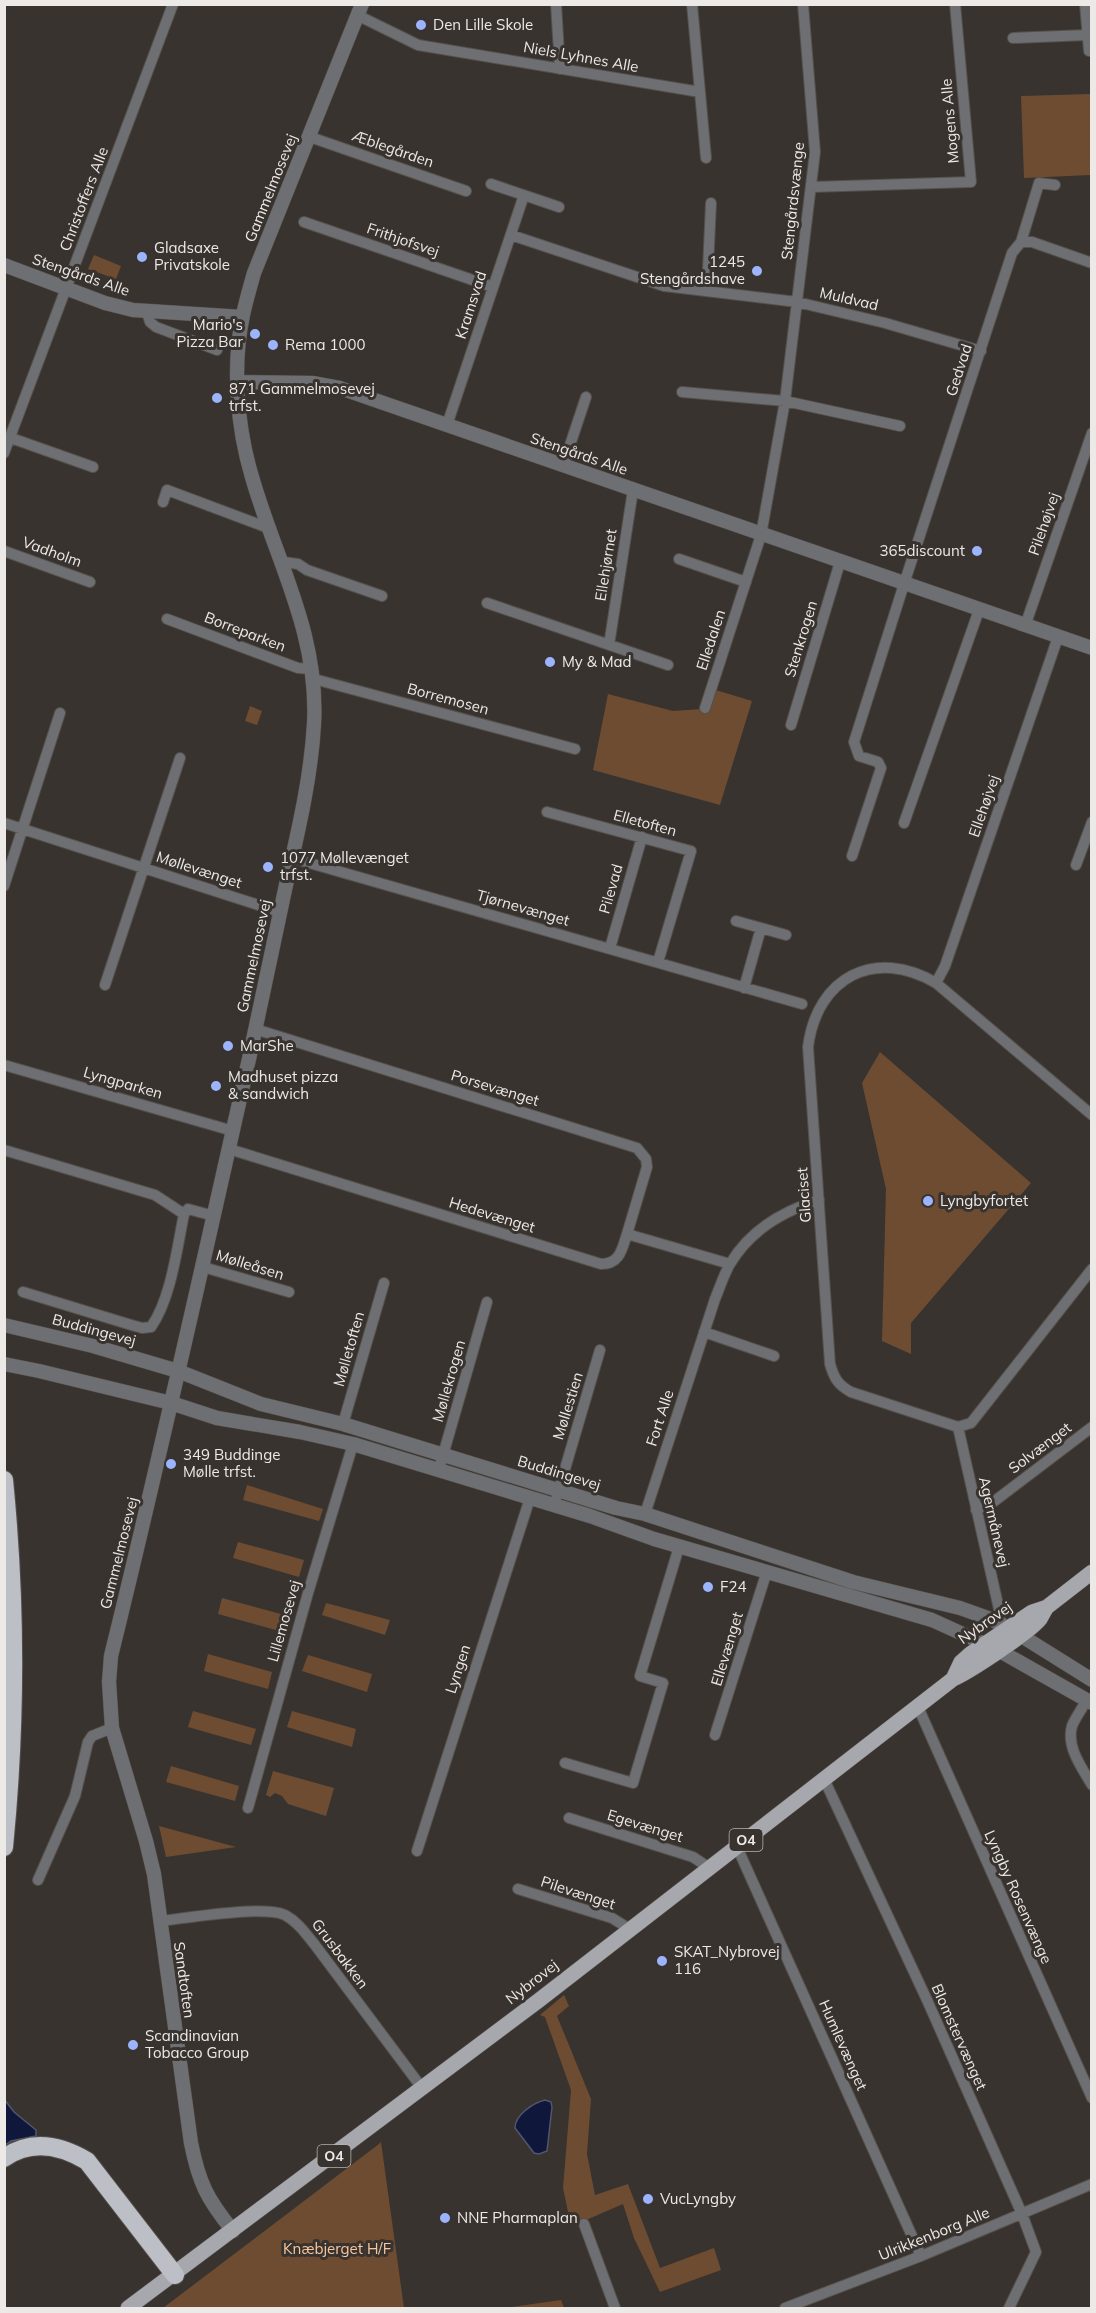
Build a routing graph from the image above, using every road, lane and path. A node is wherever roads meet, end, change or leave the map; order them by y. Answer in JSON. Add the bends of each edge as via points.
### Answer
{"nodes":[{"id":1,"x":173,"y":4,"type":"edge"},
{"id":2,"x":556,"y":4,"type":"edge"},
{"id":3,"x":692,"y":4,"type":"edge"},
{"id":4,"x":803,"y":4,"type":"edge"},
{"id":5,"x":955,"y":4,"type":"edge"},
{"id":6,"x":1085,"y":4,"type":"edge"},
{"id":7,"x":358,"y":8,"type":"edge"},
{"id":8,"x":1088,"y":35,"type":"junction"},
{"id":9,"x":1013,"y":38,"type":"dead end"},
{"id":10,"x":1089,"y":51,"type":"dead end"},
{"id":11,"x":560,"y":69,"type":"junction"},
{"id":12,"x":700,"y":92,"type":"junction"},
{"id":13,"x":310,"y":136,"type":"junction"},
{"id":14,"x":706,"y":158,"type":"dead end"},
{"id":15,"x":491,"y":184,"type":"dead end"},
{"id":16,"x":1055,"y":185,"type":"dead end"},
{"id":17,"x":811,"y":187,"type":"junction"},
{"id":18,"x":466,"y":191,"type":"dead end"},
{"id":19,"x":524,"y":195,"type":"junction"},
{"id":20,"x":711,"y":203,"type":"dead end"},
{"id":21,"x":559,"y":207,"type":"dead end"},
{"id":22,"x":304,"y":222,"type":"dead end"},
{"id":23,"x":511,"y":235,"type":"junction"},
{"id":24,"x":1021,"y":242,"type":"junction"},
{"id":25,"x":1092,"y":263,"type":"edge"},
{"id":26,"x":4,"y":265,"type":"edge"},
{"id":27,"x":493,"y":287,"type":"junction"},
{"id":28,"x":67,"y":289,"type":"junction"},
{"id":29,"x":707,"y":291,"type":"junction"},
{"id":30,"x":797,"y":302,"type":"junction"},
{"id":31,"x":147,"y":312,"type":"junction"},
{"id":32,"x":242,"y":317,"type":"junction"},
{"id":33,"x":217,"y":350,"type":"dead end"},
{"id":34,"x":981,"y":351,"type":"junction"},
{"id":35,"x":238,"y":382,"type":"junction"},
{"id":36,"x":682,"y":392,"type":"dead end"},
{"id":37,"x":586,"y":397,"type":"dead end"},
{"id":38,"x":785,"y":401,"type":"junction"},
{"id":39,"x":447,"y":425,"type":"junction"},
{"id":40,"x":900,"y":426,"type":"dead end"},
{"id":41,"x":1092,"y":433,"type":"edge"},
{"id":42,"x":10,"y":438,"type":"junction"},
{"id":43,"x":4,"y":453,"type":"edge"},
{"id":44,"x":563,"y":466,"type":"junction"},
{"id":45,"x":93,"y":467,"type":"dead end"},
{"id":46,"x":633,"y":490,"type":"junction"},
{"id":47,"x":163,"y":502,"type":"dead end"},
{"id":48,"x":271,"y":529,"type":"junction"},
{"id":49,"x":761,"y":535,"type":"junction"},
{"id":50,"x":4,"y":550,"type":"edge"},
{"id":51,"x":679,"y":559,"type":"dead end"},
{"id":52,"x":283,"y":562,"type":"junction"},
{"id":53,"x":840,"y":562,"type":"junction"},
{"id":54,"x":90,"y":582,"type":"dead end"},
{"id":55,"x":746,"y":582,"type":"junction"},
{"id":56,"x":904,"y":584,"type":"junction"},
{"id":57,"x":382,"y":596,"type":"dead end"},
{"id":58,"x":487,"y":603,"type":"dead end"},
{"id":59,"x":979,"y":610,"type":"junction"},
{"id":60,"x":167,"y":619,"type":"dead end"},
{"id":61,"x":1025,"y":626,"type":"junction"},
{"id":62,"x":1058,"y":637,"type":"junction"},
{"id":63,"x":609,"y":645,"type":"junction"},
{"id":64,"x":1092,"y":648,"type":"edge"},
{"id":65,"x":668,"y":665,"type":"dead end"},
{"id":66,"x":313,"y":674,"type":"junction"},
{"id":67,"x":705,"y":708,"type":"dead end"},
{"id":68,"x":60,"y":713,"type":"dead end"},
{"id":69,"x":791,"y":725,"type":"dead end"},
{"id":70,"x":575,"y":748,"type":"dead end"},
{"id":71,"x":180,"y":758,"type":"dead end"},
{"id":72,"x":547,"y":812,"type":"dead end"},
{"id":73,"x":1092,"y":822,"type":"edge"},
{"id":74,"x":4,"y":823,"type":"edge"},
{"id":75,"x":904,"y":824,"type":"dead end"},
{"id":76,"x":23,"y":829,"type":"junction"},
{"id":77,"x":642,"y":837,"type":"junction"},
{"id":78,"x":852,"y":856,"type":"dead end"},
{"id":79,"x":292,"y":858,"type":"junction"},
{"id":80,"x":1076,"y":865,"type":"dead end"},
{"id":81,"x":144,"y":868,"type":"junction"},
{"id":82,"x":4,"y":886,"type":"edge"},
{"id":83,"x":280,"y":912,"type":"junction"},
{"id":84,"x":736,"y":921,"type":"dead end"},
{"id":85,"x":761,"y":928,"type":"junction"},
{"id":86,"x":786,"y":935,"type":"dead end"},
{"id":87,"x":610,"y":948,"type":"junction"},
{"id":88,"x":658,"y":962,"type":"junction"},
{"id":89,"x":936,"y":983,"type":"junction"},
{"id":90,"x":105,"y":985,"type":"dead end"},
{"id":91,"x":744,"y":988,"type":"junction"},
{"id":92,"x":802,"y":1004,"type":"dead end"},
{"id":93,"x":255,"y":1029,"type":"junction"},
{"id":94,"x":4,"y":1065,"type":"edge"},
{"id":95,"x":1092,"y":1115,"type":"edge"},
{"id":96,"x":233,"y":1131,"type":"junction"},
{"id":97,"x":4,"y":1149,"type":"edge"},
{"id":98,"x":229,"y":1149,"type":"junction"},
{"id":99,"x":819,"y":1200,"type":"junction"},
{"id":100,"x":184,"y":1214,"type":"junction"},
{"id":101,"x":214,"y":1216,"type":"junction"},
{"id":102,"x":627,"y":1234,"type":"junction"},
{"id":103,"x":730,"y":1264,"type":"junction"},
{"id":104,"x":203,"y":1266,"type":"junction"},
{"id":105,"x":1092,"y":1269,"type":"edge"},
{"id":106,"x":384,"y":1282,"type":"dead end"},
{"id":107,"x":23,"y":1292,"type":"dead end"},
{"id":108,"x":289,"y":1292,"type":"dead end"},
{"id":109,"x":487,"y":1302,"type":"dead end"},
{"id":110,"x":4,"y":1325,"type":"edge"},
{"id":111,"x":704,"y":1332,"type":"junction"},
{"id":112,"x":600,"y":1350,"type":"dead end"},
{"id":113,"x":774,"y":1356,"type":"dead end"},
{"id":114,"x":4,"y":1364,"type":"edge"},
{"id":115,"x":178,"y":1371,"type":"junction"},
{"id":116,"x":171,"y":1403,"type":"junction"},
{"id":117,"x":343,"y":1424,"type":"junction"},
{"id":118,"x":958,"y":1427,"type":"junction"},
{"id":119,"x":1092,"y":1427,"type":"edge"},
{"id":120,"x":353,"y":1444,"type":"junction"},
{"id":121,"x":441,"y":1462,"type":"junction"},
{"id":122,"x":4,"y":1480,"type":"edge"},
{"id":123,"x":558,"y":1491,"type":"junction"},
{"id":124,"x":530,"y":1498,"type":"junction"},
{"id":125,"x":554,"y":1505,"type":"junction"},
{"id":126,"x":976,"y":1510,"type":"junction"},
{"id":127,"x":645,"y":1514,"type":"junction"},
{"id":128,"x":679,"y":1547,"type":"junction"},
{"id":129,"x":767,"y":1571,"type":"junction"},
{"id":130,"x":1092,"y":1572,"type":"edge"},
{"id":131,"x":1009,"y":1629,"type":"junction"},
{"id":132,"x":992,"y":1647,"type":"junction"},
{"id":133,"x":1092,"y":1680,"type":"edge"},
{"id":134,"x":1089,"y":1702,"type":"edge"},
{"id":135,"x":918,"y":1707,"type":"junction"},
{"id":136,"x":112,"y":1728,"type":"junction"},
{"id":137,"x":716,"y":1736,"type":"dead end"},
{"id":138,"x":565,"y":1763,"type":"dead end"},
{"id":139,"x":824,"y":1779,"type":"junction"},
{"id":140,"x":1092,"y":1785,"type":"edge"},
{"id":141,"x":248,"y":1808,"type":"dead end"},
{"id":142,"x":569,"y":1818,"type":"dead end"},
{"id":143,"x":4,"y":1846,"type":"edge"},
{"id":144,"x":737,"y":1847,"type":"junction"},
{"id":145,"x":417,"y":1851,"type":"dead end"},
{"id":146,"x":708,"y":1868,"type":"junction"},
{"id":147,"x":38,"y":1880,"type":"dead end"},
{"id":148,"x":518,"y":1889,"type":"dead end"},
{"id":149,"x":160,"y":1921,"type":"junction"},
{"id":150,"x":628,"y":1929,"type":"junction"},
{"id":151,"x":422,"y":2088,"type":"junction"},
{"id":152,"x":1092,"y":2098,"type":"edge"},
{"id":153,"x":4,"y":2158,"type":"edge"},
{"id":154,"x":1092,"y":2184,"type":"edge"},
{"id":155,"x":1022,"y":2214,"type":"junction"},
{"id":156,"x":584,"y":2224,"type":"dead end"},
{"id":157,"x":233,"y":2231,"type":"junction"},
{"id":158,"x":921,"y":2256,"type":"junction"},
{"id":159,"x":175,"y":2275,"type":"junction"},
{"id":160,"x":128,"y":2308,"type":"edge"},
{"id":161,"x":615,"y":2308,"type":"edge"},
{"id":162,"x":785,"y":2308,"type":"edge"},
{"id":163,"x":1009,"y":2308,"type":"edge"}],
"edges":[{"from":1,"to":28,"type":"street","name":"Christoffers Alle"},
{"from":2,"to":11,"type":"street"},
{"from":3,"to":12,"type":"street"},
{"from":4,"to":17,"type":"street","name":"Stengårdsvænge","via":[[815,135]]},
{"from":5,"to":17,"type":"street","name":"Mogens Alle","via":[[971,182]]},
{"from":6,"to":8,"type":"street"},
{"from":7,"to":11,"type":"street","name":"Niels Lyhnes Alle","via":[[418,45]]},
{"from":7,"to":13,"type":"street","name":"Gammelmosevej"},
{"from":8,"to":9,"type":"street"},
{"from":8,"to":10,"type":"street"},
{"from":11,"to":12,"type":"street","name":"Niels Lyhnes Alle"},
{"from":12,"to":14,"type":"street"},
{"from":13,"to":18,"type":"street","name":"Æblegården"},
{"from":13,"to":32,"type":"street","name":"Gammelmosevej","via":[[254,273]]},
{"from":15,"to":19,"type":"street"},
{"from":16,"to":24,"type":"street","name":"Gedvad","via":[[1039,183]]},
{"from":17,"to":30,"type":"street","name":"Stengårdsvænge"},
{"from":19,"to":21,"type":"street"},
{"from":19,"to":23,"type":"street","name":"Kramsvad"},
{"from":20,"to":29,"type":"street"},
{"from":22,"to":27,"type":"street","name":"Frithjofsvej"},
{"from":23,"to":27,"type":"street","name":"Kramsvad"},
{"from":23,"to":29,"type":"street","name":"Muldvad","via":[[652,283]]},
{"from":24,"to":25,"type":"street","via":[[1032,242]]},
{"from":24,"to":34,"type":"street","name":"Gedvad","via":[[1012,253]]},
{"from":26,"to":28,"type":"street","name":"Stengårds Alle"},
{"from":27,"to":39,"type":"street","name":"Kramsvad"},
{"from":28,"to":31,"type":"street","name":"Stengårds Alle"},
{"from":28,"to":42,"type":"street","name":"Christoffers Alle"},
{"from":29,"to":30,"type":"street","name":"Muldvad"},
{"from":30,"to":34,"type":"street","name":"Muldvad","via":[[885,322]]},
{"from":30,"to":38,"type":"street","name":"Stengårdsvænge"},
{"from":31,"to":32,"type":"street","name":"Stengårds Alle"},
{"from":31,"to":33,"type":"street","via":[[156,327]]},
{"from":32,"to":35,"type":"street","name":"Gammelmosevej"},
{"from":34,"to":56,"type":"street","name":"Gedvad"},
{"from":35,"to":39,"type":"street","name":"Stengårds Alle","via":[[313,383],[340,388]]},
{"from":35,"to":48,"type":"street","name":"Gammelmosevej","via":[[250,472]]},
{"from":36,"to":38,"type":"street"},
{"from":37,"to":44,"type":"street"},
{"from":38,"to":40,"type":"street"},
{"from":38,"to":49,"type":"street","name":"Stengårdsvænge"},
{"from":39,"to":44,"type":"street","name":"Stengårds Alle"},
{"from":41,"to":61,"type":"street","name":"Pilehøjvej"},
{"from":42,"to":43,"type":"street","name":"Christoffers Alle"},
{"from":42,"to":45,"type":"street"},
{"from":44,"to":46,"type":"street","name":"Stengårds Alle"},
{"from":46,"to":49,"type":"street","name":"Stengårds Alle"},
{"from":46,"to":63,"type":"street","name":"Ellehjørnet"},
{"from":47,"to":48,"type":"street","via":[[167,490]]},
{"from":48,"to":52,"type":"street","name":"Gammelmosevej"},
{"from":49,"to":53,"type":"street","name":"Stengårds Alle"},
{"from":49,"to":55,"type":"street","name":"Elledalen"},
{"from":50,"to":54,"type":"street","name":"Vadholm"},
{"from":51,"to":55,"type":"street"},
{"from":52,"to":57,"type":"street"},
{"from":52,"to":66,"type":"street","name":"Gammelmosevej","via":[[300,613]]},
{"from":53,"to":56,"type":"street","name":"Stengårds Alle"},
{"from":53,"to":69,"type":"street","name":"Stenkrogen"},
{"from":55,"to":67,"type":"street","name":"Elledalen"},
{"from":56,"to":59,"type":"street","name":"Stengårds Alle"},
{"from":56,"to":78,"type":"street","via":[[854,742],[859,756],[878,762],[880,768]]},
{"from":58,"to":63,"type":"street"},
{"from":59,"to":61,"type":"street","name":"Stengårds Alle"},
{"from":59,"to":75,"type":"street"},
{"from":60,"to":66,"type":"street","name":"Borreparken"},
{"from":61,"to":62,"type":"street","name":"Stengårds Alle"},
{"from":62,"to":64,"type":"street","name":"Stengårds Alle"},
{"from":62,"to":89,"type":"street","name":"Ellehøjvej"},
{"from":63,"to":65,"type":"street"},
{"from":66,"to":70,"type":"street","name":"Borremosen"},
{"from":66,"to":79,"type":"street","name":"Gammelmosevej","via":[[313,748]]},
{"from":68,"to":76,"type":"street"},
{"from":71,"to":81,"type":"street","name":"Møllevænget"},
{"from":72,"to":77,"type":"street","name":"Elletoften"},
{"from":73,"to":80,"type":"street"},
{"from":74,"to":76,"type":"street","name":"Møllevænget"},
{"from":76,"to":81,"type":"street","name":"Møllevænget"},
{"from":76,"to":82,"type":"street"},
{"from":77,"to":87,"type":"street","name":"Pilevad"},
{"from":77,"to":88,"type":"street","name":"Elletoften","via":[[691,850]]},
{"from":79,"to":83,"type":"street","name":"Gammelmosevej"},
{"from":79,"to":87,"type":"street","name":"Tjørnevænget"},
{"from":81,"to":83,"type":"street","name":"Møllevænget"},
{"from":81,"to":90,"type":"street","name":"Møllevænget"},
{"from":83,"to":93,"type":"street","name":"Gammelmosevej"},
{"from":84,"to":85,"type":"street"},
{"from":85,"to":86,"type":"street"},
{"from":85,"to":91,"type":"street"},
{"from":87,"to":88,"type":"street","name":"Tjørnevænget"},
{"from":88,"to":91,"type":"street","name":"Tjørnevænget"},
{"from":89,"to":95,"type":"street","name":"Glaciset"},
{"from":89,"to":99,"type":"street","name":"Glaciset","via":[[905,969],[870,969],[840,984],[817,1010],[808,1047]]},
{"from":91,"to":92,"type":"street","name":"Tjørnevænget"},
{"from":93,"to":96,"type":"street","name":"Gammelmosevej"},
{"from":93,"to":102,"type":"street","name":"Porsevænget","via":[[637,1148],[647,1167]]},
{"from":94,"to":96,"type":"street","name":"Lyngparken"},
{"from":96,"to":98,"type":"street","name":"Gammelmosevej"},
{"from":97,"to":100,"type":"street","via":[[155,1195]]},
{"from":98,"to":101,"type":"street","name":"Gammelmosevej"},
{"from":98,"to":102,"type":"street","name":"Hedevænget","via":[[601,1264],[616,1260]]},
{"from":99,"to":103,"type":"street","name":"Fort Alle","via":[[770,1221],[748,1240]]},
{"from":99,"to":118,"type":"street","name":"Glaciset","via":[[834,1377],[851,1392]]},
{"from":100,"to":101,"type":"street","via":[[188,1209]]},
{"from":100,"to":107,"type":"street","via":[[169,1284],[151,1327],[142,1328]]},
{"from":101,"to":104,"type":"street","name":"Gammelmosevej"},
{"from":102,"to":103,"type":"street"},
{"from":103,"to":111,"type":"street","name":"Fort Alle"},
{"from":104,"to":108,"type":"street","name":"Mølleåsen"},
{"from":104,"to":115,"type":"street","name":"Gammelmosevej"},
{"from":105,"to":118,"type":"street","via":[[970,1423]]},
{"from":106,"to":117,"type":"street","name":"Mølletoften"},
{"from":109,"to":121,"type":"street","name":"Møllekrogen"},
{"from":110,"to":115,"type":"street","name":"Buddingevej"},
{"from":111,"to":113,"type":"street"},
{"from":111,"to":127,"type":"street","name":"Fort Alle"},
{"from":112,"to":123,"type":"street","name":"Møllestien"},
{"from":114,"to":116,"type":"street","name":"Buddingevej"},
{"from":115,"to":116,"type":"street","name":"Gammelmosevej"},
{"from":115,"to":117,"type":"street","name":"Buddingevej","via":[[261,1404]]},
{"from":116,"to":120,"type":"street","name":"Buddingevej","via":[[217,1418]]},
{"from":116,"to":136,"type":"street","name":"Gammelmosevej","via":[[111,1656]]},
{"from":117,"to":121,"type":"street","name":"Buddingevej"},
{"from":118,"to":126,"type":"street","name":"Agermånevej"},
{"from":119,"to":126,"type":"street","name":"Solvænget","via":[[992,1503]]},
{"from":120,"to":121,"type":"street","name":"Buddingevej"},
{"from":120,"to":141,"type":"street","name":"Lillemosevej"},
{"from":121,"to":123,"type":"street","name":"Buddingevej"},
{"from":121,"to":124,"type":"street","name":"Buddingevej"},
{"from":122,"to":143,"type":"highway","via":[[12,1632],[11,1780]]},
{"from":123,"to":125,"type":"street","name":"Møllestien"},
{"from":123,"to":127,"type":"street","name":"Buddingevej"},
{"from":124,"to":125,"type":"street","name":"Buddingevej"},
{"from":124,"to":145,"type":"street","name":"Lyngen"},
{"from":125,"to":128,"type":"street","name":"Buddingevej"},
{"from":126,"to":131,"type":"street","name":"Agermånevej","via":[[999,1609]]},
{"from":127,"to":131,"type":"street","name":"Buddingevej","via":[[853,1582],[960,1608]]},
{"from":128,"to":129,"type":"street","name":"Buddingevej"},
{"from":128,"to":138,"type":"street","via":[[640,1676],[663,1683],[633,1783]]},
{"from":129,"to":132,"type":"street","name":"Buddingevej","via":[[932,1620]]},
{"from":129,"to":137,"type":"street","name":"Ellevænget"},
{"from":130,"to":131,"type":"main road","name":"Nybrovej","number":"O4","via":[[1047,1607],[1032,1612]]},
{"from":131,"to":132,"type":"main road","name":"Nybrovej","number":"O4"},
{"from":131,"to":133,"type":"street","name":"Buddingevej"},
{"from":132,"to":134,"type":"street","name":"Buddingevej"},
{"from":132,"to":135,"type":"main road","name":"Nybrovej","number":"O4","via":[[961,1662],[953,1679]]},
{"from":134,"to":140,"type":"street","via":[[1072,1727],[1071,1744]]},
{"from":135,"to":139,"type":"main road","name":"Nybrovej","number":"O4"},
{"from":135,"to":152,"type":"street","name":"Lyngby Rosenvænge"},
{"from":136,"to":147,"type":"street","via":[[92,1736],[88,1742],[75,1796]]},
{"from":136,"to":149,"type":"street","name":"Sandtoften","via":[[146,1841]]},
{"from":139,"to":144,"type":"main road","name":"Nybrovej","number":"O4"},
{"from":139,"to":155,"type":"street","name":"Blomstervænget"},
{"from":142,"to":146,"type":"street","name":"Egevænget","via":[[693,1857]]},
{"from":144,"to":146,"type":"main road","name":"Nybrovej","number":"O4"},
{"from":144,"to":158,"type":"street","name":"Humlevænget"},
{"from":146,"to":150,"type":"main road","name":"Nybrovej","number":"O4"},
{"from":148,"to":150,"type":"street","name":"Pilevænget","via":[[612,1918]]},
{"from":149,"to":151,"type":"street","name":"Grusbakken","via":[[263,1910],[286,1916],[315,1945]]},
{"from":149,"to":157,"type":"street","name":"Sandtoften","via":[[197,2173],[205,2192]]},
{"from":150,"to":151,"type":"main road","name":"Nybrovej","number":"O4"},
{"from":151,"to":157,"type":"main road","name":"Nybrovej","number":"O4"},
{"from":153,"to":159,"type":"highway","via":[[31,2147],[50,2146],[87,2161]]},
{"from":154,"to":155,"type":"street","name":"Ulrikkenborg Alle"},
{"from":155,"to":158,"type":"street","name":"Ulrikkenborg Alle"},
{"from":155,"to":163,"type":"street","name":"Blomstervænget","via":[[1036,2252]]},
{"from":156,"to":161,"type":"street"},
{"from":157,"to":159,"type":"main road","name":"Nybrovej","number":"O4"},
{"from":158,"to":162,"type":"street","name":"Ulrikkenborg Alle"},
{"from":159,"to":160,"type":"main road","name":"Nybrovej","number":"O4"}]}
